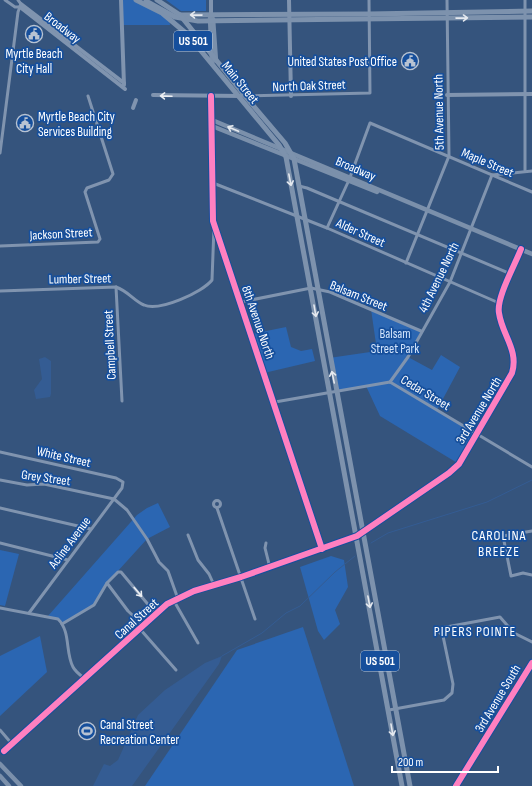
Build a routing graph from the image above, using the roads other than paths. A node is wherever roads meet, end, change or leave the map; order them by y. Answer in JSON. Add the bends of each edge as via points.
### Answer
{"nodes":[{"id":1,"x":5,"y":0,"type":"edge"},
{"id":2,"x":18,"y":0,"type":"edge"},
{"id":3,"x":121,"y":0,"type":"edge"},
{"id":4,"x":136,"y":0,"type":"edge"},
{"id":5,"x":144,"y":0,"type":"edge"},
{"id":6,"x":157,"y":0,"type":"edge"},
{"id":7,"x":211,"y":0,"type":"edge"},
{"id":8,"x":289,"y":0,"type":"edge"},
{"id":9,"x":369,"y":0,"type":"edge"},
{"id":10,"x":447,"y":0,"type":"edge"},
{"id":11,"x":525,"y":0,"type":"edge"},
{"id":12,"x":20,"y":6,"type":"junction"},
{"id":13,"x":525,"y":11,"type":"junction"},
{"id":14,"x":532,"y":11,"type":"edge"},
{"id":15,"x":180,"y":15,"type":"junction"},
{"id":16,"x":211,"y":15,"type":"junction"},
{"id":17,"x":447,"y":15,"type":"junction"},
{"id":18,"x":289,"y":17,"type":"junction"},
{"id":19,"x":369,"y":17,"type":"junction"},
{"id":20,"x":532,"y":17,"type":"edge"},
{"id":21,"x":526,"y":18,"type":"junction"},
{"id":22,"x":184,"y":20,"type":"junction"},
{"id":23,"x":209,"y":21,"type":"junction"},
{"id":24,"x":215,"y":21,"type":"junction"},
{"id":25,"x":62,"y":38,"type":"junction"},
{"id":26,"x":211,"y":54,"type":"junction"},
{"id":27,"x":214,"y":62,"type":"junction"},
{"id":28,"x":124,"y":83,"type":"junction"},
{"id":29,"x":526,"y":94,"type":"junction"},
{"id":30,"x":532,"y":94,"type":"edge"},
{"id":31,"x":153,"y":95,"type":"dead end"},
{"id":32,"x":447,"y":95,"type":"junction"},
{"id":33,"x":88,"y":96,"type":"dead end"},
{"id":34,"x":210,"y":96,"type":"junction"},
{"id":35,"x":238,"y":96,"type":"junction"},
{"id":36,"x":244,"y":96,"type":"junction"},
{"id":37,"x":291,"y":96,"type":"junction"},
{"id":38,"x":136,"y":100,"type":"dead end"},
{"id":39,"x":133,"y":108,"type":"dead end"},
{"id":40,"x":212,"y":120,"type":"junction"},
{"id":41,"x":212,"y":126,"type":"junction"},
{"id":42,"x":281,"y":149,"type":"junction"},
{"id":43,"x":0,"y":153,"type":"edge"},
{"id":44,"x":291,"y":153,"type":"junction"},
{"id":45,"x":449,"y":156,"type":"junction"},
{"id":46,"x":286,"y":157,"type":"junction"},
{"id":47,"x":294,"y":159,"type":"junction"},
{"id":48,"x":525,"y":170,"type":"junction"},
{"id":49,"x":532,"y":171,"type":"edge"},
{"id":50,"x":492,"y":175,"type":"junction"},
{"id":51,"x":349,"y":178,"type":"junction"},
{"id":52,"x":213,"y":183,"type":"junction"},
{"id":53,"x":298,"y":186,"type":"junction"},
{"id":54,"x":532,"y":192,"type":"edge"},
{"id":55,"x":339,"y":202,"type":"junction"},
{"id":56,"x":427,"y":211,"type":"junction"},
{"id":57,"x":298,"y":217,"type":"junction"},
{"id":58,"x":304,"y":219,"type":"junction"},
{"id":59,"x":214,"y":225,"type":"junction"},
{"id":60,"x":327,"y":228,"type":"junction"},
{"id":61,"x":471,"y":230,"type":"junction"},
{"id":62,"x":417,"y":234,"type":"junction"},
{"id":63,"x":0,"y":246,"type":"edge"},
{"id":64,"x":532,"y":248,"type":"edge"},
{"id":65,"x":521,"y":249,"type":"junction"},
{"id":66,"x":462,"y":253,"type":"junction"},
{"id":67,"x":531,"y":254,"type":"edge"},
{"id":68,"x":406,"y":263,"type":"junction"},
{"id":69,"x":512,"y":274,"type":"junction"},
{"id":70,"x":450,"y":282,"type":"junction"},
{"id":71,"x":116,"y":287,"type":"junction"},
{"id":72,"x":311,"y":288,"type":"junction"},
{"id":73,"x":317,"y":289,"type":"junction"},
{"id":74,"x":0,"y":291,"type":"edge"},
{"id":75,"x":240,"y":302,"type":"junction"},
{"id":76,"x":499,"y":303,"type":"junction"},
{"id":77,"x":421,"y":331,"type":"junction"},
{"id":78,"x":390,"y":382,"type":"junction"},
{"id":79,"x":336,"y":392,"type":"junction"},
{"id":80,"x":330,"y":393,"type":"junction"},
{"id":81,"x":122,"y":401,"type":"dead end"},
{"id":82,"x":275,"y":402,"type":"junction"},
{"id":83,"x":475,"y":433,"type":"junction"},
{"id":84,"x":0,"y":452,"type":"edge"},
{"id":85,"x":532,"y":467,"type":"edge"},
{"id":86,"x":0,"y":480,"type":"edge"},
{"id":87,"x":123,"y":482,"type":"joint"},
{"id":88,"x":114,"y":499,"type":"junction"},
{"id":89,"x":0,"y":508,"type":"edge"},
{"id":90,"x":217,"y":508,"type":"dead end"},
{"id":91,"x":91,"y":529,"type":"junction"},
{"id":92,"x":532,"y":530,"type":"edge"},
{"id":93,"x":362,"y":533,"type":"junction"},
{"id":94,"x":188,"y":535,"type":"dead end"},
{"id":95,"x":357,"y":536,"type":"junction"},
{"id":96,"x":0,"y":543,"type":"edge"},
{"id":97,"x":266,"y":543,"type":"dead end"},
{"id":98,"x":322,"y":549,"type":"junction"},
{"id":99,"x":68,"y":560,"type":"junction"},
{"id":100,"x":270,"y":568,"type":"junction"},
{"id":101,"x":532,"y":575,"type":"edge"},
{"id":102,"x":241,"y":577,"type":"junction"},
{"id":103,"x":107,"y":583,"type":"junction"},
{"id":104,"x":214,"y":585,"type":"junction"},
{"id":105,"x":176,"y":600,"type":"junction"},
{"id":106,"x":0,"y":609,"type":"edge"},
{"id":107,"x":29,"y":613,"type":"junction"},
{"id":108,"x":156,"y":614,"type":"junction"},
{"id":109,"x":255,"y":619,"type":"dead end"},
{"id":110,"x":62,"y":624,"type":"junction"},
{"id":111,"x":144,"y":626,"type":"junction"},
{"id":112,"x":140,"y":629,"type":"junction"},
{"id":113,"x":532,"y":642,"type":"edge"},
{"id":114,"x":198,"y":643,"type":"dead end"},
{"id":115,"x":532,"y":663,"type":"edge"},
{"id":116,"x":176,"y":670,"type":"dead end"},
{"id":117,"x":84,"y":678,"type":"junction"},
{"id":118,"x":392,"y":710,"type":"junction"},
{"id":119,"x":0,"y":730,"type":"edge"},
{"id":120,"x":12,"y":744,"type":"junction"},
{"id":121,"x":4,"y":751,"type":"dead end"},
{"id":122,"x":0,"y":764,"type":"edge"},
{"id":123,"x":0,"y":776,"type":"edge"},
{"id":124,"x":9,"y":786,"type":"edge"},
{"id":125,"x":21,"y":786,"type":"edge"},
{"id":126,"x":402,"y":786,"type":"edge"},
{"id":127,"x":410,"y":786,"type":"edge"},
{"id":128,"x":456,"y":786,"type":"edge"}],
"edges":[{"from":1,"to":12,"type":"street","name":"Broadway","via":[[15,7]]},
{"from":2,"to":12,"type":"street","name":"Broadway"},
{"from":3,"to":28,"type":"street"},
{"from":4,"to":27,"type":"main road","name":"Main Street","number":"US 501","via":[[174,22]]},
{"from":5,"to":22,"type":"main road"},
{"from":6,"to":15,"type":"main road"},
{"from":7,"to":16,"type":"street"},
{"from":8,"to":18,"type":"street"},
{"from":9,"to":19,"type":"street"},
{"from":10,"to":17,"type":"street","name":"5th Avenue North"},
{"from":11,"to":13,"type":"street"},
{"from":12,"to":25,"type":"street","name":"Broadway"},
{"from":12,"to":43,"type":"street"},
{"from":13,"to":14,"type":"main road"},
{"from":13,"to":17,"type":"main road"},
{"from":13,"to":21,"type":"street"},
{"from":16,"to":15,"type":"main road","one_way":true},
{"from":15,"to":22,"type":"main road","name":"Main Street","number":"US 501"},
{"from":16,"to":18,"type":"main road"},
{"from":16,"to":23,"type":"main road"},
{"from":16,"to":24,"type":"main road"},
{"from":17,"to":19,"type":"main road"},
{"from":17,"to":21,"type":"main road","one_way":true},
{"from":17,"to":32,"type":"street","name":"5th Avenue North"},
{"from":18,"to":19,"type":"main road"},
{"from":18,"to":24,"type":"main road"},
{"from":18,"to":37,"type":"street"},
{"from":19,"to":37,"type":"street","name":"North Oak Street","via":[[370,93]]},
{"from":20,"to":21,"type":"main road"},
{"from":21,"to":29,"type":"street"},
{"from":22,"to":23,"type":"main road"},
{"from":22,"to":26,"type":"main road","name":"Main Street","number":"US 501"},
{"from":23,"to":24,"type":"main road"},
{"from":23,"to":26,"type":"main road"},
{"from":24,"to":27,"type":"main road"},
{"from":25,"to":28,"type":"street","name":"Broadway"},
{"from":25,"to":28,"type":"street","name":"Broadway","via":[[125,89]]},
{"from":26,"to":27,"type":"main road","name":"Main Street","number":"US 501"},
{"from":27,"to":35,"type":"main road","name":"Main Street","number":"US 501"},
{"from":27,"to":36,"type":"main road","name":"Main Street","number":"US 501"},
{"from":29,"to":30,"type":"street"},
{"from":29,"to":32,"type":"street"},
{"from":29,"to":48,"type":"street"},
{"from":34,"to":31,"type":"street","name":"North Oak Street","one_way":true},
{"from":32,"to":45,"type":"street","name":"5th Avenue North"},
{"from":33,"to":63,"type":"street","name":"Jackson Street","via":[[113,174],[109,180],[87,188],[85,192],[100,239],[98,242]]},
{"from":34,"to":35,"type":"street","name":"North Oak Street"},
{"from":34,"to":40,"type":"street","name":"8th Avenue North"},
{"from":35,"to":36,"type":"street","name":"North Oak Street"},
{"from":35,"to":42,"type":"main road","name":"Main Street","number":"US 501"},
{"from":36,"to":37,"type":"street","name":"North Oak Street"},
{"from":36,"to":44,"type":"main road","name":"Main Street","number":"US 501"},
{"from":38,"to":39,"type":"street"},
{"from":40,"to":41,"type":"street","name":"8th Avenue North"},
{"from":42,"to":40,"type":"main road","name":"Broadway","one_way":true},
{"from":41,"to":46,"type":"main road","name":"Broadway"},
{"from":41,"to":52,"type":"street","name":"8th Avenue North"},
{"from":42,"to":44,"type":"main road","name":"Broadway"},
{"from":42,"to":46,"type":"main road","name":"Main Street","number":"US 501"},
{"from":44,"to":47,"type":"main road","name":"Main Street","number":"US 501"},
{"from":44,"to":51,"type":"main road","name":"Broadway"},
{"from":45,"to":50,"type":"street","name":"Maple Street"},
{"from":45,"to":51,"type":"street","name":"Maple Street","via":[[370,123]]},
{"from":45,"to":56,"type":"street","name":"5th Avenue North"},
{"from":46,"to":47,"type":"main road","name":"Broadway"},
{"from":46,"to":57,"type":"main road","number":"US 501","one_way":true},
{"from":47,"to":51,"type":"main road","name":"Broadway"},
{"from":47,"to":53,"type":"main road","number":"US 501"},
{"from":48,"to":49,"type":"street"},
{"from":48,"to":50,"type":"street"},
{"from":50,"to":54,"type":"street","name":"Maple Street"},
{"from":50,"to":61,"type":"street","name":"4th Avenue North"},
{"from":51,"to":55,"type":"street"},
{"from":51,"to":56,"type":"main road","name":"Broadway"},
{"from":52,"to":57,"type":"street","name":"Alder Street"},
{"from":52,"to":59,"type":"street","name":"8th Avenue North"},
{"from":53,"to":55,"type":"street"},
{"from":53,"to":58,"type":"main road","number":"US 501"},
{"from":55,"to":60,"type":"street"},
{"from":55,"to":62,"type":"street"},
{"from":56,"to":61,"type":"main road","name":"Broadway"},
{"from":56,"to":62,"type":"street","name":"5th Avenue North"},
{"from":57,"to":58,"type":"street","name":"Alder Street"},
{"from":57,"to":72,"type":"main road","number":"US 501"},
{"from":58,"to":60,"type":"street","name":"Alder Street"},
{"from":58,"to":73,"type":"main road","number":"US 501"},
{"from":59,"to":71,"type":"street","name":"Lumber Street","via":[[212,280],[208,284],[172,302],[151,307]]},
{"from":59,"to":75,"type":"street","name":"8th Avenue North"},
{"from":60,"to":68,"type":"street","name":"Alder Street"},
{"from":61,"to":65,"type":"main road","name":"Broadway"},
{"from":61,"to":66,"type":"street","name":"4th Avenue North"},
{"from":62,"to":66,"type":"street"},
{"from":62,"to":68,"type":"street","name":"5th Avenue North"},
{"from":64,"to":67,"type":"street"},
{"from":65,"to":67,"type":"main road","name":"Broadway"},
{"from":65,"to":69,"type":"street"},
{"from":66,"to":69,"type":"street"},
{"from":66,"to":70,"type":"street","name":"4th Avenue North"},
{"from":68,"to":70,"type":"street","name":"Alder Street"},
{"from":69,"to":76,"type":"street"},
{"from":70,"to":76,"type":"street","name":"Alder Street"},
{"from":70,"to":77,"type":"street","name":"4th Avenue North"},
{"from":71,"to":74,"type":"street","name":"Lumber Street"},
{"from":71,"to":81,"type":"street","name":"Campbell Street"},
{"from":72,"to":73,"type":"street","name":"Balsam Street"},
{"from":72,"to":75,"type":"street","name":"Balsam Street"},
{"from":72,"to":80,"type":"main road","number":"US 501","one_way":true},
{"from":73,"to":77,"type":"street","name":"Balsam Street","via":[[330,292]]},
{"from":79,"to":73,"type":"main road","number":"US 501","one_way":true},
{"from":75,"to":82,"type":"street","name":"8th Avenue North"},
{"from":76,"to":83,"type":"street","name":"3rd Avenue North","via":[[499,313],[512,348],[514,366],[510,379]]},
{"from":77,"to":78,"type":"street","name":"4th Avenue North","via":[[408,357]]},
{"from":78,"to":79,"type":"street","name":"Cedar Street"},
{"from":78,"to":83,"type":"street","name":"Cedar Street"},
{"from":79,"to":80,"type":"street","name":"Cedar Street"},
{"from":79,"to":93,"type":"main road","number":"US 501"},
{"from":80,"to":82,"type":"street","name":"Cedar Street"},
{"from":80,"to":95,"type":"main road","number":"US 501"},
{"from":82,"to":98,"type":"street","name":"8th Avenue North"},
{"from":83,"to":85,"type":"street","name":"Cedar Street"},
{"from":83,"to":93,"type":"street","name":"3rd Avenue North","via":[[459,464],[449,474]]},
{"from":84,"to":87,"type":"street","name":"White Street","via":[[116,478]]},
{"from":86,"to":88,"type":"street","name":"Grey Street","via":[[27,485],[44,484]]},
{"from":87,"to":88,"type":"street","name":"Acline Avenue"},
{"from":88,"to":91,"type":"street","name":"Acline Avenue"},
{"from":88,"to":105,"type":"street","via":[[127,510],[147,539],[158,562],[168,571]]},
{"from":89,"to":91,"type":"street"},
{"from":90,"to":102,"type":"street"},
{"from":91,"to":99,"type":"street","name":"Acline Avenue"},
{"from":92,"to":101,"type":"street","via":[[503,536],[511,576],[523,573]]},
{"from":93,"to":95,"type":"street","name":"3rd Avenue North"},
{"from":93,"to":118,"type":"main road","number":"US 501"},
{"from":94,"to":104,"type":"street","via":[[198,560]]},
{"from":95,"to":98,"type":"street","name":"Canal Street"},
{"from":95,"to":118,"type":"main road","number":"US 501","one_way":true},
{"from":96,"to":99,"type":"street"},
{"from":97,"to":100,"type":"street"},
{"from":98,"to":100,"type":"street","name":"Canal Street"},
{"from":99,"to":107,"type":"street","name":"Acline Avenue"},
{"from":100,"to":102,"type":"street","name":"Canal Street"},
{"from":102,"to":104,"type":"street","name":"Canal Street"},
{"from":102,"to":109,"type":"street"},
{"from":103,"to":108,"type":"street","one_way":true,"via":[[121,572]]},
{"from":103,"to":110,"type":"street","via":[[94,605]]},
{"from":103,"to":111,"type":"street","via":[[128,612]]},
{"from":104,"to":105,"type":"street","name":"Canal Street"},
{"from":105,"to":108,"type":"street","name":"Canal Street"},
{"from":105,"to":114,"type":"street"},
{"from":106,"to":107,"type":"street"},
{"from":107,"to":110,"type":"street","via":[[55,618]]},
{"from":108,"to":111,"type":"street","name":"Canal Street"},
{"from":110,"to":117,"type":"street","via":[[73,667]]},
{"from":111,"to":112,"type":"street","name":"Canal Street"},
{"from":112,"to":116,"type":"street"},
{"from":112,"to":117,"type":"street","name":"Canal Street"},
{"from":113,"to":118,"type":"street","via":[[514,633],[500,617],[441,628],[453,684],[452,693],[444,700]]},
{"from":115,"to":128,"type":"main road","name":"3rd Avenue South"},
{"from":117,"to":120,"type":"street","name":"Canal Street"},
{"from":118,"to":126,"type":"main road","number":"US 501","one_way":true},
{"from":118,"to":127,"type":"main road","number":"US 501"},
{"from":119,"to":120,"type":"street"},
{"from":120,"to":121,"type":"street","name":"Canal Street"},
{"from":122,"to":125,"type":"main road"},
{"from":123,"to":124,"type":"main road"}]}
